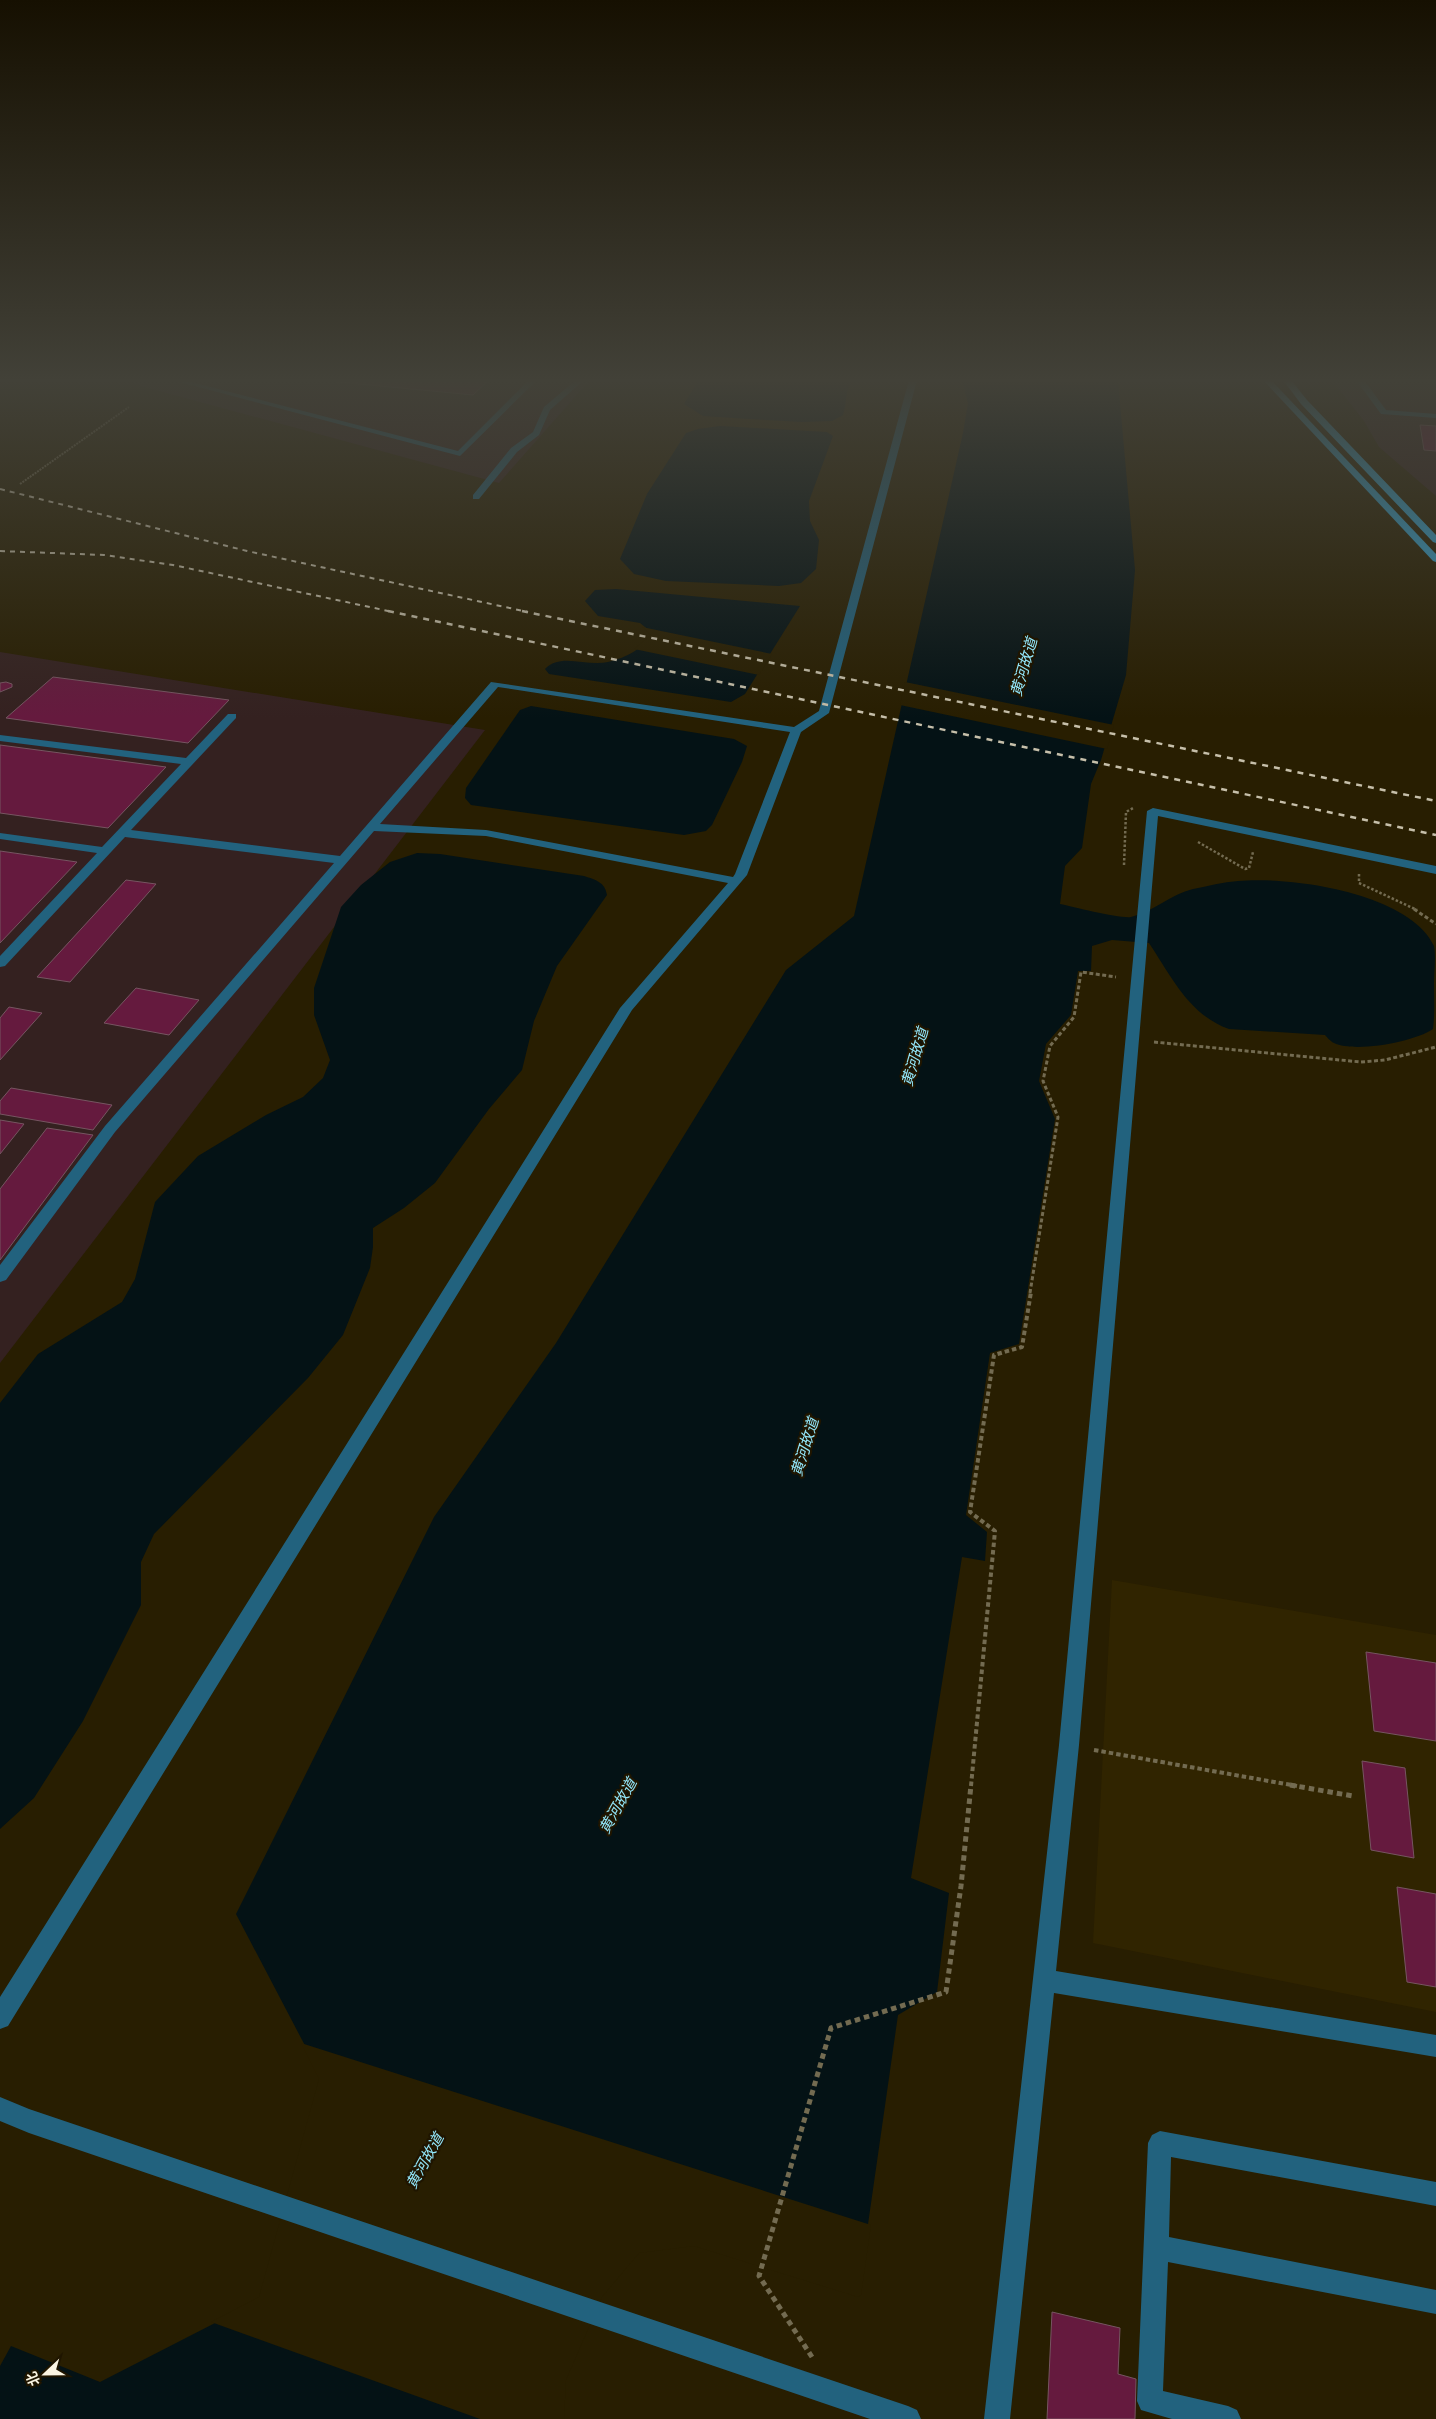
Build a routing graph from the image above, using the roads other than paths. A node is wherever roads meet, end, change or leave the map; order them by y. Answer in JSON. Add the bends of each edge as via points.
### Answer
{"nodes":[{"id":1,"x":479,"y":493,"type":"edge"},
{"id":2,"x":883,"y":493,"type":"edge"},
{"id":3,"x":1374,"y":493,"type":"edge"},
{"id":4,"x":1391,"y":493,"type":"edge"},
{"id":5,"x":476,"y":497,"type":"dead end"},
{"id":6,"x":1436,"y":540,"type":"edge"},
{"id":7,"x":1436,"y":559,"type":"edge"},
{"id":8,"x":232,"y":716,"type":"dead end"},
{"id":9,"x":796,"y":730,"type":"junction"},
{"id":10,"x":0,"y":738,"type":"edge"},
{"id":11,"x":189,"y":762,"type":"junction"},
{"id":12,"x":372,"y":827,"type":"junction"},
{"id":13,"x":123,"y":833,"type":"junction"},
{"id":14,"x":0,"y":836,"type":"edge"},
{"id":15,"x":106,"y":851,"type":"junction"},
{"id":16,"x":342,"y":860,"type":"junction"},
{"id":17,"x":1436,"y":870,"type":"edge"},
{"id":18,"x":736,"y":881,"type":"junction"},
{"id":19,"x":0,"y":963,"type":"edge"},
{"id":20,"x":0,"y":1276,"type":"edge"},
{"id":21,"x":1044,"y":1980,"type":"junction"},
{"id":22,"x":0,"y":2018,"type":"edge"},
{"id":23,"x":1436,"y":2046,"type":"edge"},
{"id":24,"x":0,"y":2109,"type":"edge"},
{"id":25,"x":1436,"y":2194,"type":"edge"},
{"id":26,"x":1156,"y":2247,"type":"junction"},
{"id":27,"x":1436,"y":2302,"type":"edge"},
{"id":28,"x":908,"y":2419,"type":"edge"},
{"id":29,"x":997,"y":2419,"type":"edge"},
{"id":30,"x":1228,"y":2419,"type":"edge"}],
"edges":[{"from":1,"to":5,"type":"street"},
{"from":2,"to":9,"type":"street","via":[[824,713]]},
{"from":3,"to":7,"type":"main road"},
{"from":4,"to":6,"type":"main road"},
{"from":8,"to":11,"type":"street"},
{"from":9,"to":12,"type":"street","via":[[495,684]]},
{"from":9,"to":18,"type":"street","via":[[741,876]]},
{"from":10,"to":11,"type":"street"},
{"from":11,"to":13,"type":"street"},
{"from":12,"to":16,"type":"street"},
{"from":12,"to":18,"type":"street","via":[[486,833]]},
{"from":13,"to":15,"type":"street"},
{"from":13,"to":16,"type":"street"},
{"from":14,"to":15,"type":"street"},
{"from":15,"to":19,"type":"street"},
{"from":16,"to":20,"type":"street","via":[[110,1129]]},
{"from":17,"to":21,"type":"street","via":[[1153,811],[1069,1745]]},
{"from":18,"to":22,"type":"street","via":[[627,1008]]},
{"from":21,"to":23,"type":"street"},
{"from":21,"to":29,"type":"street"},
{"from":24,"to":28,"type":"street"},
{"from":25,"to":26,"type":"street","via":[[1160,2143]]},
{"from":26,"to":27,"type":"street"},
{"from":26,"to":30,"type":"street","via":[[1150,2402]]}]}
